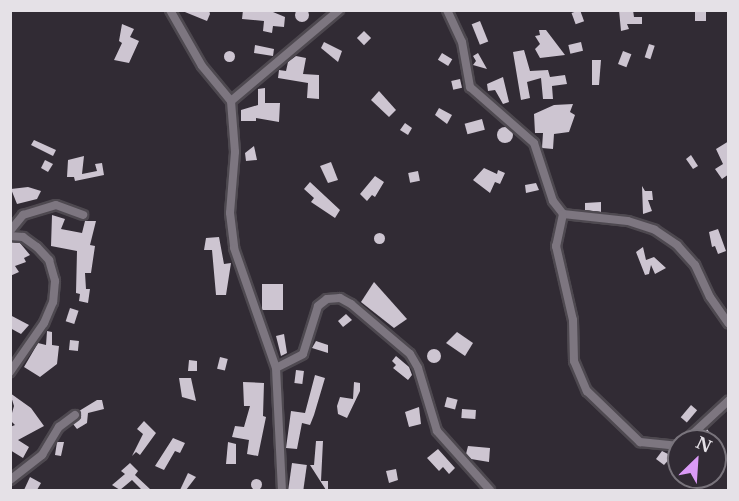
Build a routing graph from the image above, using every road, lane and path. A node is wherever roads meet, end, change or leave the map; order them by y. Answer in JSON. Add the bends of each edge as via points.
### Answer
{"nodes":[{"id":1,"x":170,"y":10,"type":"edge"},
{"id":2,"x":339,"y":10,"type":"edge"},
{"id":3,"x":447,"y":10,"type":"edge"},
{"id":4,"x":231,"y":101,"type":"junction"},
{"id":5,"x":563,"y":214,"type":"junction"},
{"id":6,"x":83,"y":215,"type":"dead end"},
{"id":7,"x":10,"y":233,"type":"edge"},
{"id":8,"x":729,"y":323,"type":"edge"},
{"id":9,"x":276,"y":368,"type":"junction"},
{"id":10,"x":10,"y":372,"type":"edge"},
{"id":11,"x":729,"y":401,"type":"edge"},
{"id":12,"x":75,"y":415,"type":"dead end"},
{"id":13,"x":698,"y":429,"type":"edge"},
{"id":14,"x":667,"y":445,"type":"edge"},
{"id":15,"x":10,"y":480,"type":"edge"},
{"id":16,"x":282,"y":490,"type":"edge"},
{"id":17,"x":490,"y":490,"type":"edge"}],
"edges":[{"from":1,"to":4,"type":"street","via":[[202,66]]},
{"from":2,"to":4,"type":"street"},
{"from":3,"to":5,"type":"street","via":[[462,42],[470,87],[534,143],[553,201]]},
{"from":4,"to":9,"type":"street","via":[[235,152],[230,213],[234,248]]},
{"from":5,"to":8,"type":"street","via":[[628,220],[670,240],[695,265],[710,297]]},
{"from":5,"to":14,"type":"street","via":[[556,246],[573,320],[574,361],[587,390],[640,442]]},
{"from":6,"to":7,"type":"street","via":[[56,205],[23,215]]},
{"from":7,"to":10,"type":"street","via":[[38,247],[49,260],[55,281],[53,302],[44,323]]},
{"from":9,"to":16,"type":"street"},
{"from":9,"to":17,"type":"street","via":[[303,354],[318,306],[327,299],[340,298],[351,304],[410,354],[437,431]]},
{"from":11,"to":13,"type":"street"},
{"from":12,"to":15,"type":"street","via":[[58,427],[42,456]]}]}
